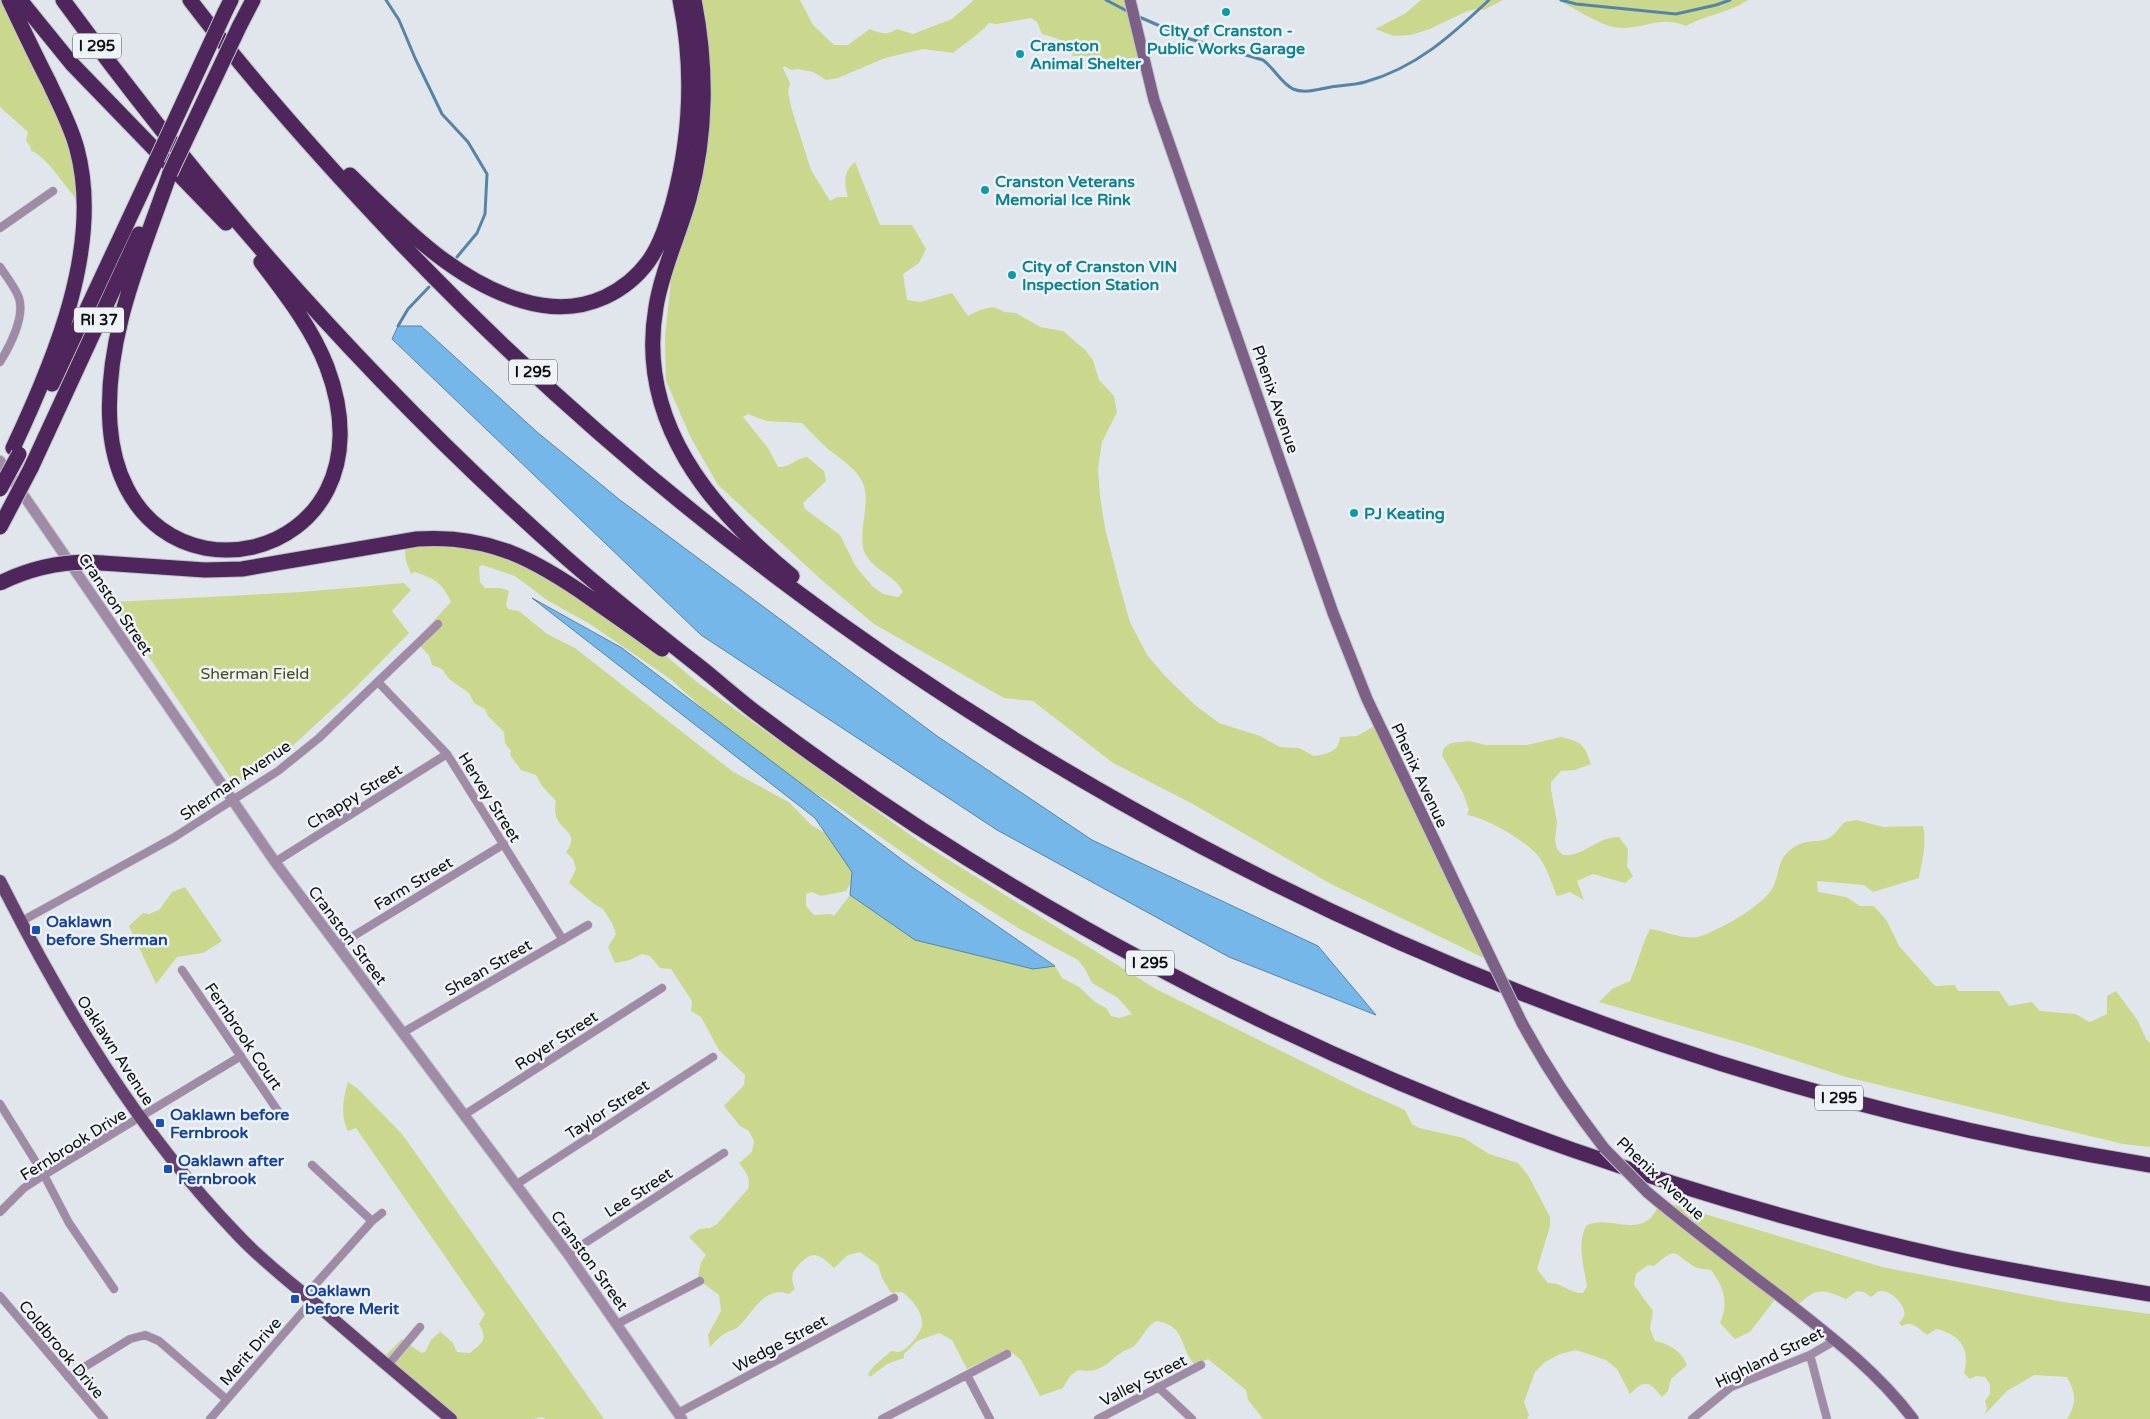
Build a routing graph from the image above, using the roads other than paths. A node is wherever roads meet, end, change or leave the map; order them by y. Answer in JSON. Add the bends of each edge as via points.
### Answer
{"nodes":[{"id":1,"x":9,"y":0,"type":"edge"},
{"id":2,"x":20,"y":0,"type":"edge"},
{"id":3,"x":50,"y":0,"type":"edge"},
{"id":4,"x":63,"y":0,"type":"edge"},
{"id":5,"x":190,"y":0,"type":"edge"},
{"id":6,"x":251,"y":0,"type":"edge"},
{"id":7,"x":680,"y":0,"type":"edge"},
{"id":8,"x":694,"y":0,"type":"edge"},
{"id":9,"x":1130,"y":0,"type":"edge"},
{"id":10,"x":229,"y":4,"type":"edge"},
{"id":11,"x":235,"y":56,"type":"junction"},
{"id":12,"x":170,"y":173,"type":"junction"},
{"id":13,"x":203,"y":182,"type":"junction"},
{"id":14,"x":53,"y":191,"type":"dead end"},
{"id":15,"x":0,"y":228,"type":"edge"},
{"id":16,"x":0,"y":266,"type":"edge"},
{"id":17,"x":0,"y":362,"type":"edge"},
{"id":18,"x":16,"y":451,"type":"junction"},
{"id":19,"x":0,"y":461,"type":"edge"},
{"id":20,"x":0,"y":478,"type":"edge"},
{"id":21,"x":0,"y":489,"type":"edge"},
{"id":22,"x":0,"y":527,"type":"edge"},
{"id":23,"x":0,"y":583,"type":"edge"},
{"id":24,"x":438,"y":624,"type":"dead end"},
{"id":25,"x":871,"y":644,"type":"junction"},
{"id":26,"x":378,"y":682,"type":"junction"},
{"id":27,"x":755,"y":712,"type":"junction"},
{"id":28,"x":447,"y":754,"type":"junction"},
{"id":29,"x":232,"y":800,"type":"junction"},
{"id":30,"x":504,"y":844,"type":"junction"},
{"id":31,"x":275,"y":862,"type":"junction"},
{"id":32,"x":0,"y":881,"type":"edge"},
{"id":33,"x":20,"y":922,"type":"junction"},
{"id":34,"x":588,"y":925,"type":"dead end"},
{"id":35,"x":563,"y":940,"type":"junction"},
{"id":36,"x":336,"y":946,"type":"junction"},
{"id":37,"x":182,"y":970,"type":"dead end"},
{"id":38,"x":662,"y":988,"type":"dead end"},
{"id":39,"x":402,"y":1033,"type":"junction"},
{"id":40,"x":241,"y":1056,"type":"junction"},
{"id":41,"x":712,"y":1057,"type":"dead end"},
{"id":42,"x":0,"y":1104,"type":"edge"},
{"id":43,"x":464,"y":1114,"type":"junction"},
{"id":44,"x":282,"y":1117,"type":"dead end"},
{"id":45,"x":140,"y":1118,"type":"junction"},
{"id":46,"x":724,"y":1153,"type":"dead end"},
{"id":47,"x":312,"y":1165,"type":"dead end"},
{"id":48,"x":2150,"y":1165,"type":"edge"},
{"id":49,"x":44,"y":1175,"type":"junction"},
{"id":50,"x":517,"y":1184,"type":"junction"},
{"id":51,"x":0,"y":1212,"type":"edge"},
{"id":52,"x":382,"y":1213,"type":"dead end"},
{"id":53,"x":372,"y":1221,"type":"junction"},
{"id":54,"x":568,"y":1254,"type":"junction"},
{"id":55,"x":700,"y":1281,"type":"dead end"},
{"id":56,"x":114,"y":1288,"type":"dead end"},
{"id":57,"x":2150,"y":1294,"type":"edge"},
{"id":58,"x":0,"y":1296,"type":"edge"},
{"id":59,"x":894,"y":1298,"type":"dead end"},
{"id":60,"x":309,"y":1299,"type":"junction"},
{"id":61,"x":617,"y":1324,"type":"junction"},
{"id":62,"x":420,"y":1327,"type":"dead end"},
{"id":63,"x":1836,"y":1340,"type":"junction"},
{"id":64,"x":1007,"y":1354,"type":"dead end"},
{"id":65,"x":1810,"y":1355,"type":"junction"},
{"id":66,"x":388,"y":1365,"type":"junction"},
{"id":67,"x":1201,"y":1365,"type":"dead end"},
{"id":68,"x":967,"y":1375,"type":"junction"},
{"id":69,"x":68,"y":1377,"type":"junction"},
{"id":70,"x":1158,"y":1387,"type":"junction"},
{"id":71,"x":226,"y":1399,"type":"junction"},
{"id":72,"x":680,"y":1416,"type":"edge"},
{"id":73,"x":104,"y":1419,"type":"edge"},
{"id":74,"x":210,"y":1419,"type":"edge"},
{"id":75,"x":451,"y":1419,"type":"edge"},
{"id":76,"x":882,"y":1419,"type":"edge"},
{"id":77,"x":990,"y":1419,"type":"edge"},
{"id":78,"x":1098,"y":1419,"type":"edge"},
{"id":79,"x":1192,"y":1419,"type":"edge"},
{"id":80,"x":1692,"y":1419,"type":"edge"},
{"id":81,"x":1827,"y":1419,"type":"edge"},
{"id":82,"x":1913,"y":1419,"type":"edge"}],
"edges":[{"from":1,"to":18,"type":"highway","via":[[72,133],[81,166],[85,205],[80,256],[60,334]]},
{"from":2,"to":12,"type":"highway","via":[[72,64],[252,252],[302,318],[327,366],[340,428],[340,454],[333,480],[320,503],[302,522],[279,538],[252,548],[201,548],[160,529],[131,497],[114,452],[109,399],[116,344],[129,290]]},
{"from":3,"to":13,"type":"highway","via":[[157,135]]},
{"from":4,"to":13,"type":"highway","number":"I 295"},
{"from":5,"to":11,"type":"highway","number":"I 295"},
{"from":6,"to":12,"type":"highway","number":"RI 37","bridge":true},
{"from":7,"to":11,"type":"highway","via":[[688,61],[689,112],[681,169],[664,233],[649,262],[632,280],[598,300],[572,306],[547,306],[516,299],[484,285],[442,258],[381,205]]},
{"from":8,"to":25,"type":"highway","via":[[702,57],[701,128],[690,197],[655,309],[653,356],[660,400],[668,426],[683,455],[725,512],[768,556]]},
{"from":9,"to":63,"type":"main road","name":"Phenix Avenue","bridge":true,"via":[[1154,100],[1333,613],[1367,699],[1522,1023],[1576,1112],[1604,1148],[1647,1192]]},
{"from":10,"to":18,"type":"highway","number":"RI 37","bridge":true},
{"from":11,"to":25,"type":"highway","number":"I 295","via":[[378,219],[474,318],[537,377],[705,521]]},
{"from":12,"to":22,"type":"highway","number":"RI 37","bridge":true,"via":[[158,192]]},
{"from":13,"to":27,"type":"highway","number":"I 295","via":[[354,351],[456,456],[573,563]]},
{"from":14,"to":15,"type":"street"},
{"from":16,"to":17,"type":"street","via":[[19,298],[19,315]]},
{"from":18,"to":20,"type":"highway"},
{"from":18,"to":21,"type":"highway","number":"RI 37","bridge":true},
{"from":19,"to":29,"type":"street","name":"Cranston Street"},
{"from":23,"to":27,"type":"highway","bridge":true,"via":[[57,564],[86,562],[222,570],[261,567],[417,539],[443,538],[484,543],[526,558],[562,578],[693,674]]},
{"from":24,"to":26,"type":"street","name":"Sherman Avenue"},
{"from":25,"to":48,"type":"highway","number":"I 295","via":[[1014,739],[1162,825],[1316,903],[1505,987],[1674,1048],[1830,1096],[2013,1139]]},
{"from":26,"to":28,"type":"street","name":"Hervey Street"},
{"from":26,"to":29,"type":"street","name":"Sherman Avenue","via":[[296,758]]},
{"from":27,"to":57,"type":"highway","number":"I 295","via":[[897,812],[1076,922],[1242,1010],[1425,1093],[1579,1152],[1778,1214],[1955,1259]]},
{"from":28,"to":30,"type":"street","name":"Hervey Street"},
{"from":28,"to":31,"type":"street","name":"Chappy Street"},
{"from":29,"to":31,"type":"street","name":"Cranston Street"},
{"from":29,"to":33,"type":"street","name":"Sherman Avenue","via":[[173,838]]},
{"from":30,"to":35,"type":"street","name":"Hervey Street"},
{"from":30,"to":36,"type":"street","name":"Farm Street"},
{"from":31,"to":36,"type":"street","name":"Cranston Street"},
{"from":32,"to":33,"type":"main road","name":"Oaklawn Avenue"},
{"from":33,"to":45,"type":"main road","name":"Oaklawn Avenue","via":[[98,1056]]},
{"from":34,"to":35,"type":"street","name":"Shean Street"},
{"from":35,"to":39,"type":"street","name":"Shean Street"},
{"from":36,"to":39,"type":"street","name":"Cranston Street"},
{"from":37,"to":40,"type":"street","name":"Fernbrook Court"},
{"from":38,"to":43,"type":"street","name":"Royer Street"},
{"from":39,"to":43,"type":"street","name":"Cranston Street"},
{"from":40,"to":44,"type":"street","name":"Fernbrook Court"},
{"from":40,"to":45,"type":"street","name":"Fernbrook Drive"},
{"from":41,"to":50,"type":"street","name":"Taylor Street"},
{"from":42,"to":49,"type":"street"},
{"from":43,"to":50,"type":"street","name":"Cranston Street"},
{"from":45,"to":49,"type":"street","name":"Fernbrook Drive"},
{"from":45,"to":60,"type":"main road","name":"Oaklawn Avenue","via":[[213,1210],[248,1246]]},
{"from":46,"to":54,"type":"street","name":"Lee Street"},
{"from":47,"to":53,"type":"street"},
{"from":49,"to":51,"type":"street","name":"Fernbrook Drive","via":[[24,1188]]},
{"from":49,"to":56,"type":"street","via":[[69,1223]]},
{"from":50,"to":54,"type":"street","name":"Cranston Street"},
{"from":52,"to":53,"type":"street","name":"Merit Drive"},
{"from":53,"to":60,"type":"street","name":"Merit Drive"},
{"from":54,"to":61,"type":"street","name":"Cranston Street"},
{"from":55,"to":61,"type":"street"},
{"from":58,"to":69,"type":"street","name":"Coldbrook Drive"},
{"from":59,"to":72,"type":"street","name":"Wedge Street"},
{"from":60,"to":66,"type":"main road","name":"Oaklawn Avenue"},
{"from":60,"to":71,"type":"street","name":"Merit Drive"},
{"from":61,"to":72,"type":"street","name":"Cranston Street"},
{"from":62,"to":66,"type":"street"},
{"from":63,"to":65,"type":"street","name":"Highland Street"},
{"from":63,"to":82,"type":"main road","name":"Phenix Avenue","via":[[1874,1374]]},
{"from":64,"to":68,"type":"street"},
{"from":65,"to":80,"type":"street","name":"Highland Street","via":[[1731,1387]]},
{"from":65,"to":81,"type":"street"},
{"from":66,"to":75,"type":"main road","name":"Oaklawn Avenue"},
{"from":67,"to":70,"type":"street","name":"Valley Street"},
{"from":68,"to":76,"type":"street"},
{"from":68,"to":77,"type":"street"},
{"from":69,"to":71,"type":"street","via":[[130,1339],[145,1335],[159,1341]]},
{"from":69,"to":73,"type":"street","name":"Coldbrook Drive"},
{"from":70,"to":78,"type":"street","name":"Valley Street"},
{"from":70,"to":79,"type":"street"},
{"from":71,"to":74,"type":"street","name":"Merit Drive"}]}
